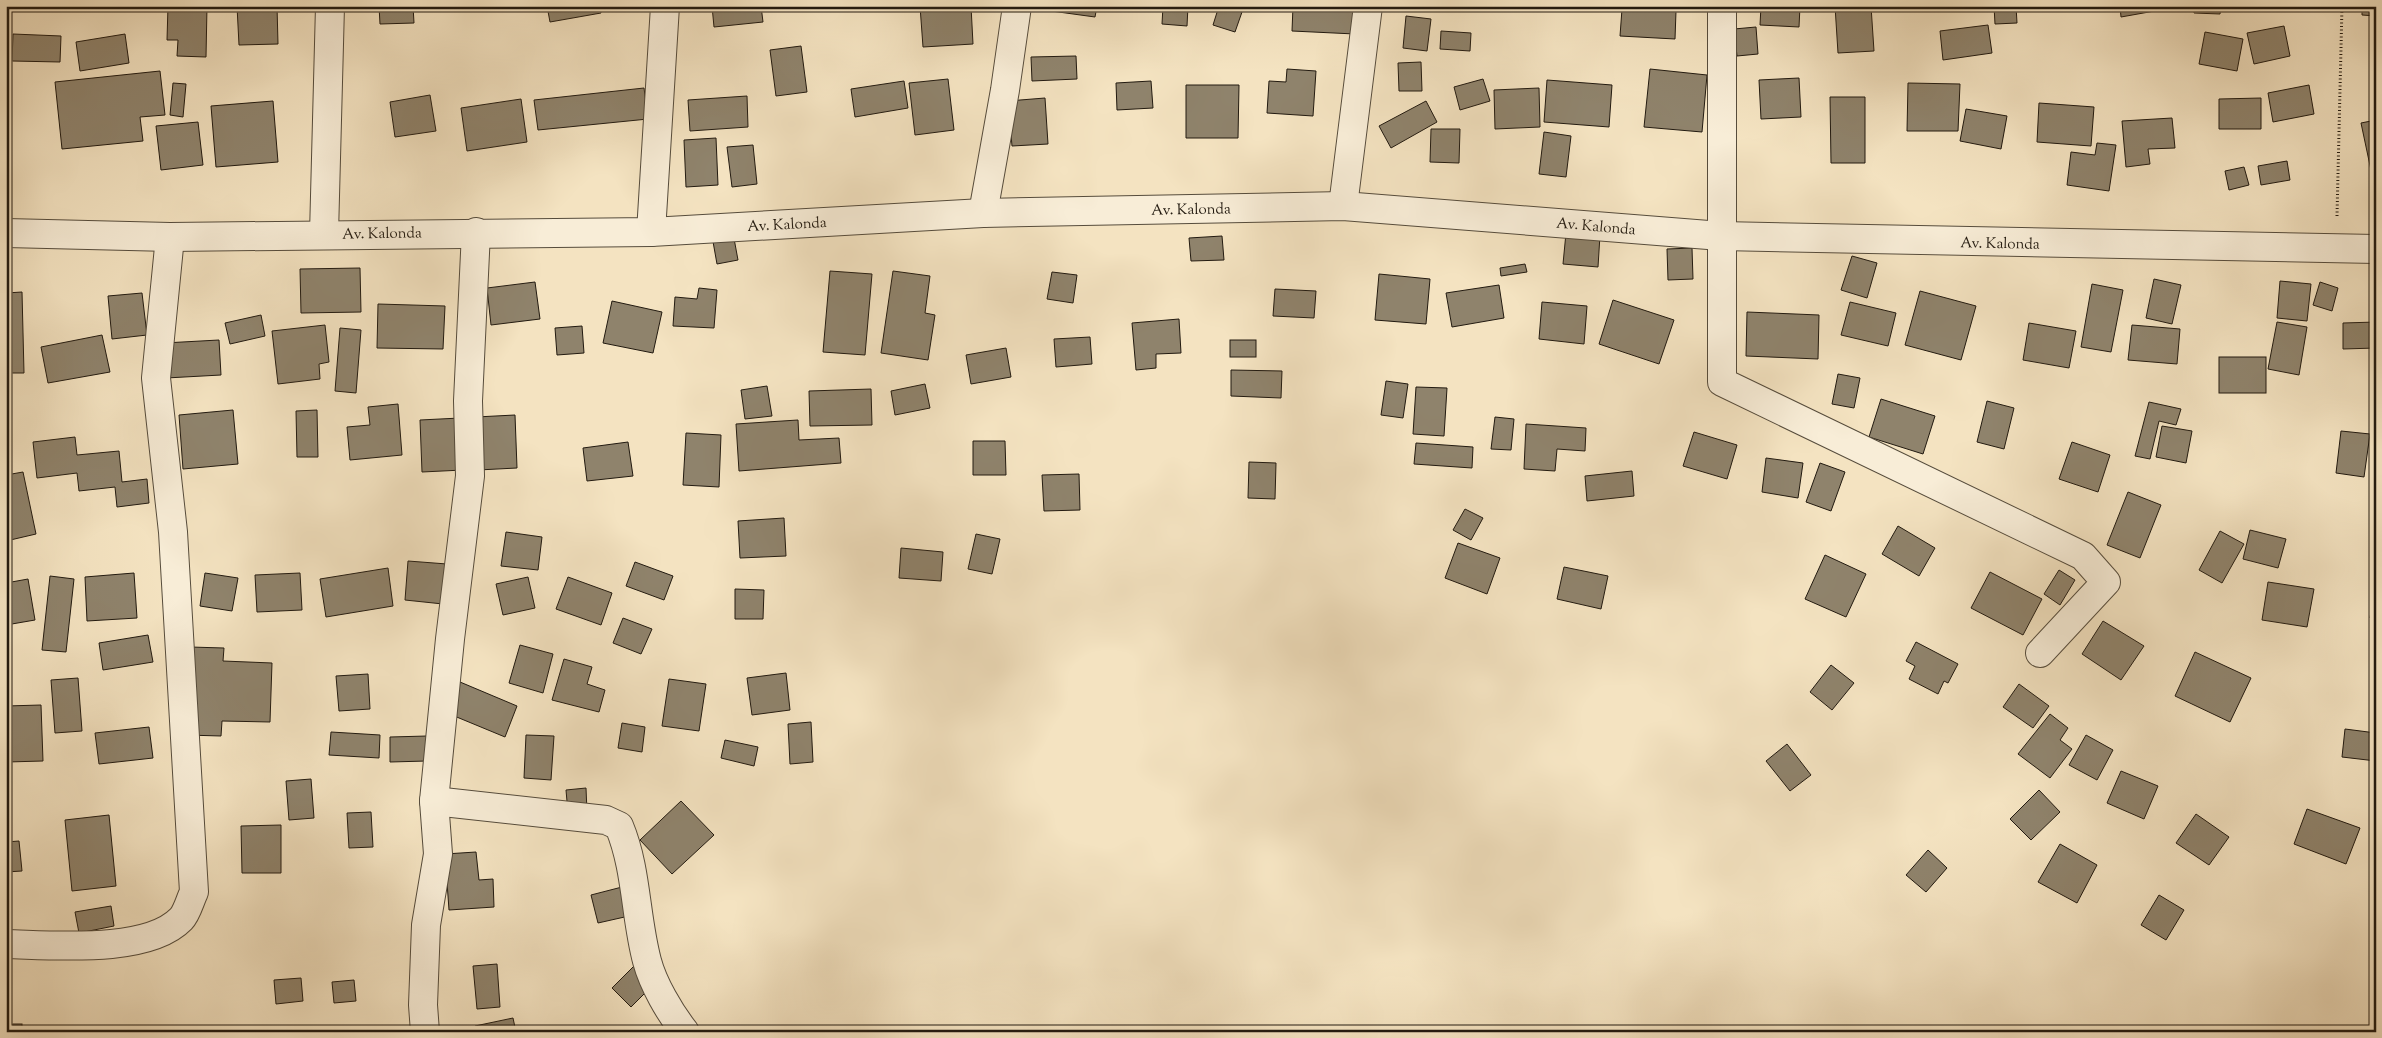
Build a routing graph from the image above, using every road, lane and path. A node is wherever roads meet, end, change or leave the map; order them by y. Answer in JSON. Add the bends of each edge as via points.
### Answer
{"nodes":[{"id":1,"x":330,"y":6,"type":"edge"},
{"id":2,"x":665,"y":6,"type":"edge"},
{"id":3,"x":1017,"y":6,"type":"edge"},
{"id":4,"x":1368,"y":6,"type":"edge"},
{"id":5,"x":1722,"y":6,"type":"edge"},
{"id":6,"x":2342,"y":6,"type":"edge"},
{"id":7,"x":1342,"y":206,"type":"junction"},
{"id":8,"x":982,"y":213,"type":"junction"},
{"id":9,"x":476,"y":232,"type":"junction"},
{"id":10,"x":651,"y":232,"type":"junction"},
{"id":11,"x":6,"y":233,"type":"edge"},
{"id":12,"x":324,"y":234,"type":"junction"},
{"id":13,"x":1721,"y":236,"type":"junction"},
{"id":14,"x":170,"y":237,"type":"junction"},
{"id":15,"x":2336,"y":249,"type":"junction"},
{"id":16,"x":2376,"y":250,"type":"edge"},
{"id":17,"x":2040,"y":652,"type":"dead end"},
{"id":18,"x":434,"y":801,"type":"junction"},
{"id":19,"x":6,"y":944,"type":"edge"},
{"id":20,"x":425,"y":1032,"type":"edge"},
{"id":21,"x":685,"y":1032,"type":"edge"}],
"edges":[{"from":1,"to":12,"type":"street"},
{"from":2,"to":10,"type":"street"},
{"from":3,"to":8,"type":"street"},
{"from":4,"to":7,"type":"street"},
{"from":5,"to":13,"type":"street"},
{"from":6,"to":15,"type":"path"},
{"from":7,"to":8,"type":"street","name":"Av. Kalonda"},
{"from":7,"to":13,"type":"street","name":"Av. Kalonda"},
{"from":8,"to":10,"type":"street","name":"Av. Kalonda"},
{"from":9,"to":10,"type":"street","name":"Av. Kalonda"},
{"from":9,"to":12,"type":"street","name":"Av. Kalonda"},
{"from":9,"to":18,"type":"street","via":[[468,401],[470,476]]},
{"from":11,"to":14,"type":"street","name":"Av. Kalonda"},
{"from":12,"to":14,"type":"street","name":"Av. Kalonda"},
{"from":13,"to":15,"type":"street","name":"Av. Kalonda"},
{"from":13,"to":17,"type":"street","via":[[1722,382],[2083,556],[2106,582]]},
{"from":14,"to":19,"type":"street","via":[[156,378],[174,532],[194,892],[183,918],[169,930],[142,941],[90,945]]},
{"from":15,"to":16,"type":"street","name":"Av. Kalonda"},
{"from":18,"to":20,"type":"street","via":[[438,854],[426,925]]},
{"from":18,"to":21,"type":"street","via":[[606,820],[618,826],[628,847],[647,962],[671,1015]]}]}
